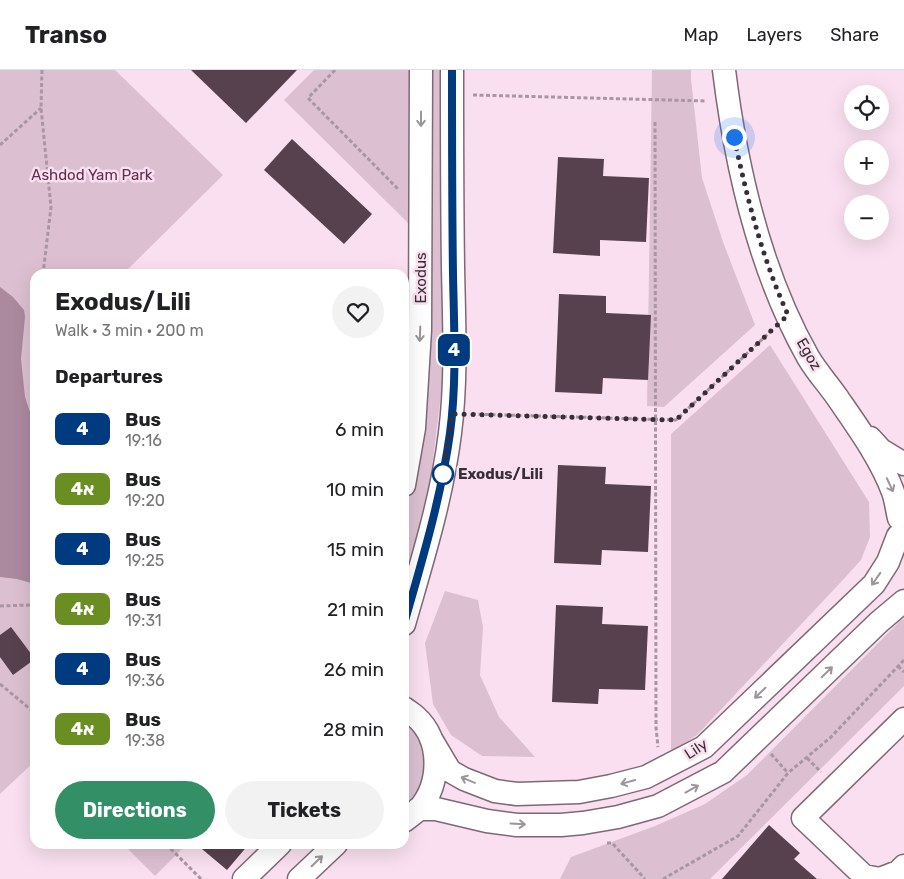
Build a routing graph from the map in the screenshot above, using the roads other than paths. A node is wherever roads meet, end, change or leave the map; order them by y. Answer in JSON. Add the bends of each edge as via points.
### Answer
{"nodes":[{"id":1,"x":421,"y":70,"type":"edge"},
{"id":2,"x":452,"y":70,"type":"edge"},
{"id":3,"x":724,"y":70,"type":"edge"},
{"id":4,"x":858,"y":427,"type":"junction"},
{"id":5,"x":409,"y":456,"type":"edge"},
{"id":6,"x":904,"y":464,"type":"edge"},
{"id":7,"x":901,"y":529,"type":"edge"},
{"id":8,"x":904,"y":601,"type":"edge"},
{"id":9,"x":409,"y":606,"type":"edge"},
{"id":10,"x":409,"y":710,"type":"edge"},
{"id":11,"x":904,"y":719,"type":"edge"},
{"id":12,"x":431,"y":739,"type":"junction"},
{"id":13,"x":411,"y":815,"type":"edge"},
{"id":14,"x":275,"y":849,"type":"edge"},
{"id":15,"x":331,"y":849,"type":"edge"},
{"id":16,"x":904,"y":866,"type":"edge"},
{"id":17,"x":244,"y":879,"type":"edge"},
{"id":18,"x":299,"y":879,"type":"edge"}],
"edges":[{"from":1,"to":5,"type":"street","name":"Exodus","one_way":true,"via":[[420,330],[414,428]]},
{"from":2,"to":9,"type":"street","via":[[452,414],[440,487]]},
{"from":3,"to":4,"type":"street","name":"Egoz","via":[[744,187],[778,294],[809,358]]},
{"from":4,"to":6,"type":"street","name":"Egoz","via":[[881,450]]},
{"from":4,"to":7,"type":"street","name":"Egoz","one_way":true,"via":[[894,493]]},
{"from":7,"to":12,"type":"street","name":"Lily","one_way":true,"via":[[888,562],[874,584],[704,747],[646,777],[579,792],[517,794],[495,791],[450,771]]},
{"from":13,"to":8,"type":"street","one_way":true,"via":[[436,809],[517,825],[561,824],[618,817],[658,806],[723,772]]},
{"from":10,"to":12,"type":"street","name":"Lily"},
{"from":11,"to":16,"type":"street","via":[[803,818],[864,876],[880,879]]},
{"from":12,"to":13,"type":"street","via":[[436,757],[435,776],[429,794]]},
{"from":14,"to":17,"type":"street"},
{"from":18,"to":15,"type":"street","one_way":true}]}
